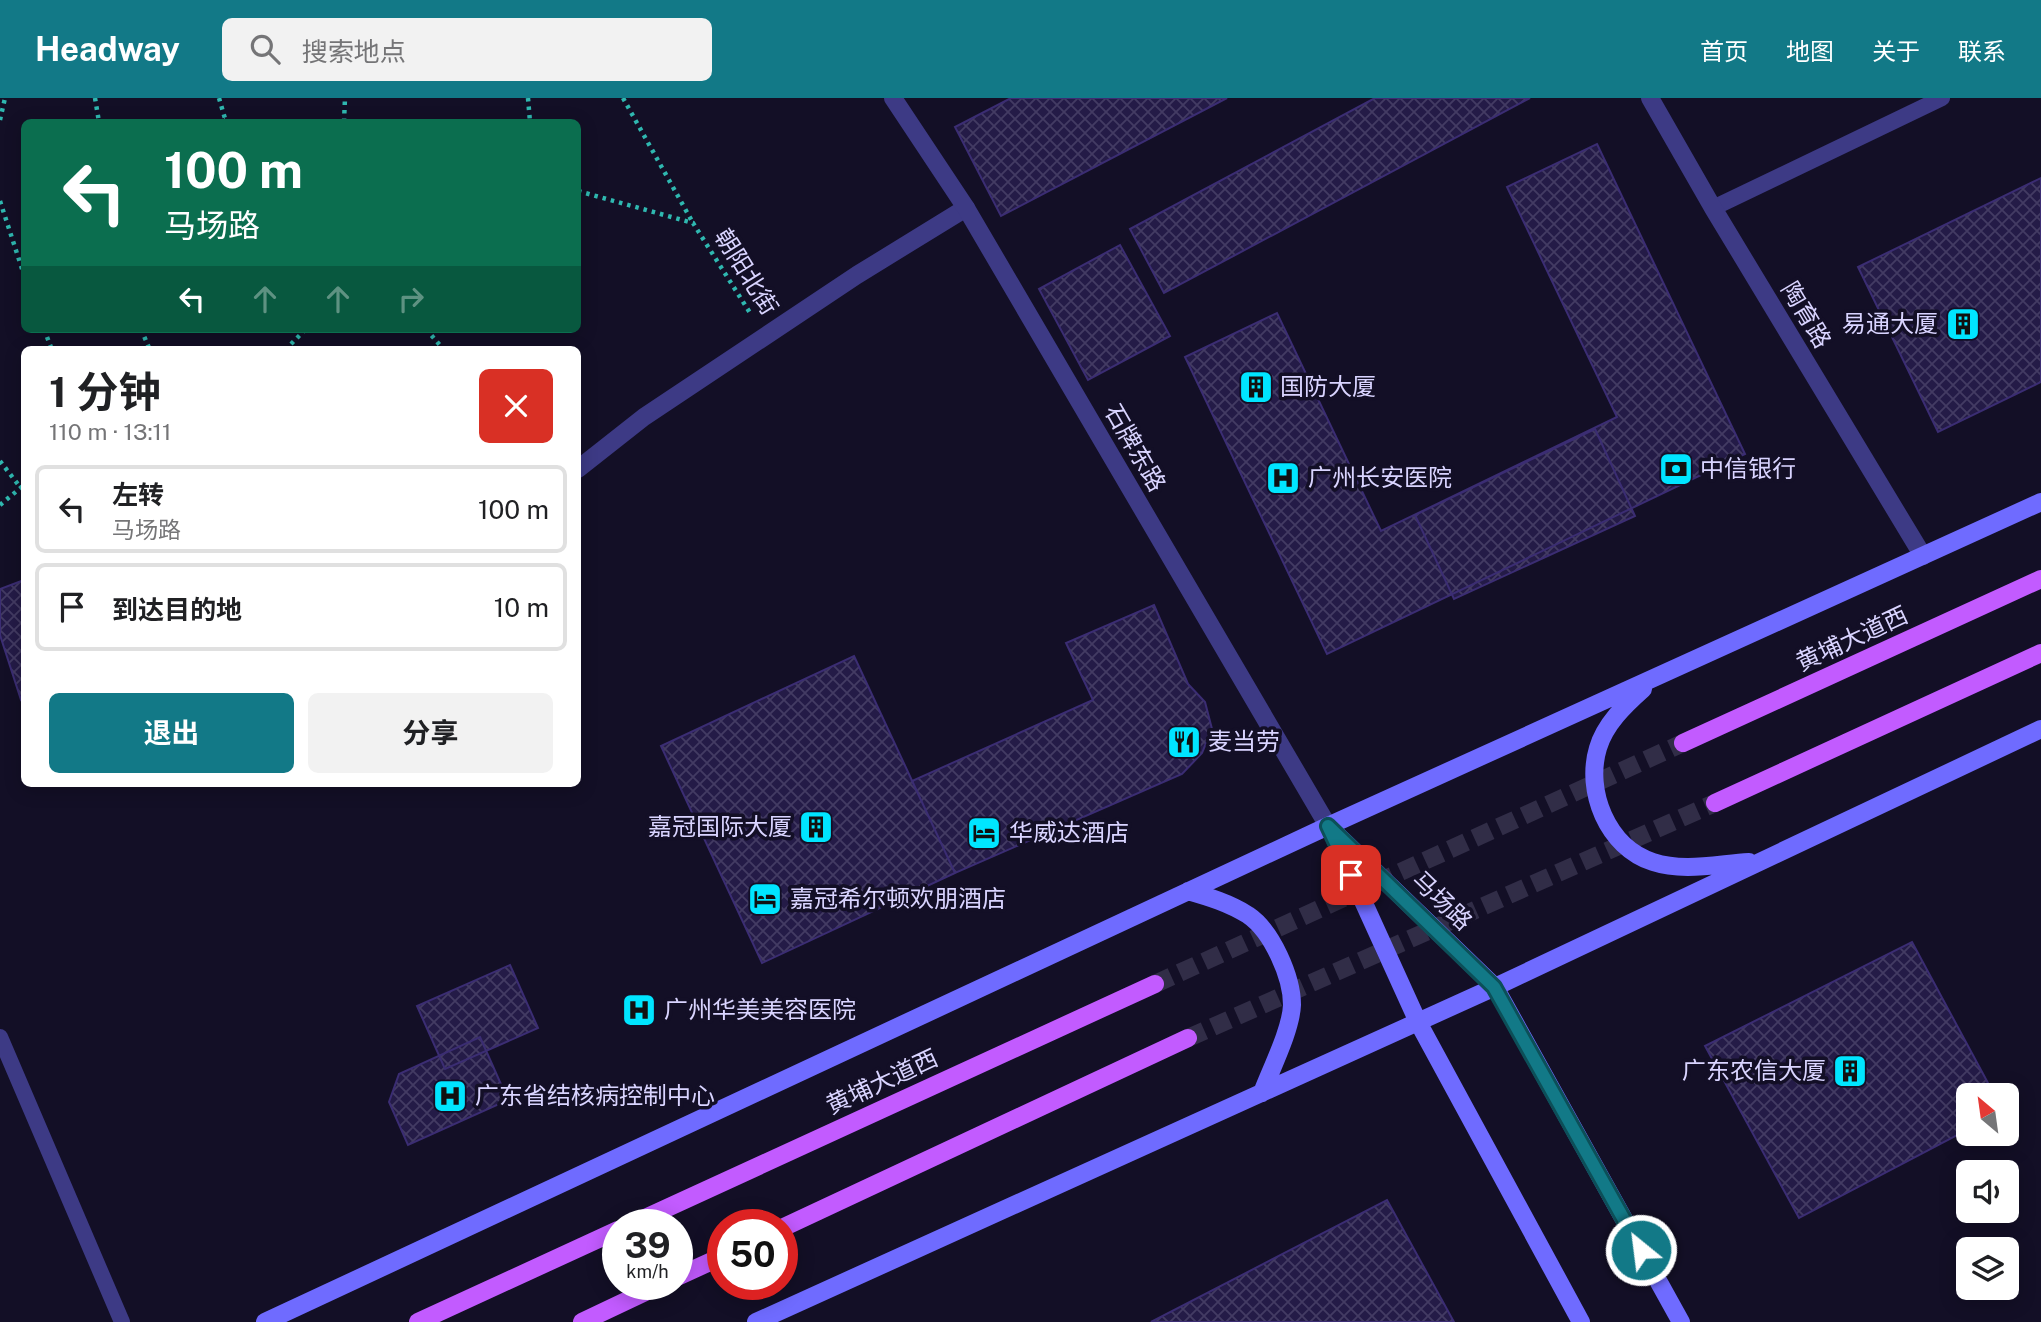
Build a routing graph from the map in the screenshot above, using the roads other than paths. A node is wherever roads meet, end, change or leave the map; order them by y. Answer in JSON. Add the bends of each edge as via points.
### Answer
{"nodes":[{"id":1,"x":893,"y":98,"type":"edge"},
{"id":2,"x":1650,"y":98,"type":"edge"},
{"id":3,"x":1942,"y":98,"type":"edge"},
{"id":4,"x":966,"y":208,"type":"junction"},
{"id":5,"x":1713,"y":208,"type":"junction"},
{"id":6,"x":581,"y":467,"type":"edge"},
{"id":7,"x":2041,"y":502,"type":"edge"},
{"id":8,"x":1923,"y":556,"type":"junction"},
{"id":9,"x":2041,"y":579,"type":"edge"},
{"id":10,"x":2041,"y":653,"type":"edge"},
{"id":11,"x":1656,"y":677,"type":"junction"},
{"id":12,"x":2041,"y":729,"type":"edge"},
{"id":13,"x":1683,"y":743,"type":"tunnel mouth"},
{"id":14,"x":1715,"y":803,"type":"tunnel mouth"},
{"id":15,"x":1328,"y":826,"type":"junction"},
{"id":16,"x":1760,"y":861,"type":"junction"},
{"id":17,"x":1188,"y":891,"type":"junction"},
{"id":18,"x":1155,"y":984,"type":"tunnel mouth"},
{"id":19,"x":1494,"y":987,"type":"junction"},
{"id":20,"x":1418,"y":1022,"type":"junction"},
{"id":21,"x":0,"y":1037,"type":"edge"},
{"id":22,"x":1188,"y":1038,"type":"tunnel mouth"},
{"id":23,"x":1262,"y":1093,"type":"junction"},
{"id":24,"x":665,"y":1209,"type":"edge"},
{"id":25,"x":798,"y":1221,"type":"edge"},
{"id":26,"x":602,"y":1237,"type":"edge"},
{"id":27,"x":628,"y":1300,"type":"edge"},
{"id":28,"x":122,"y":1322,"type":"edge"},
{"id":29,"x":265,"y":1322,"type":"edge"},
{"id":30,"x":418,"y":1322,"type":"edge"},
{"id":31,"x":582,"y":1322,"type":"edge"},
{"id":32,"x":756,"y":1322,"type":"edge"},
{"id":33,"x":1581,"y":1322,"type":"edge"},
{"id":34,"x":1681,"y":1322,"type":"edge"}],
"edges":[{"from":1,"to":4,"type":"street","name":"石牌东路"},
{"from":2,"to":5,"type":"street","name":"陶育路"},
{"from":3,"to":5,"type":"lane"},
{"from":4,"to":6,"type":"street","via":[[644,417]]},
{"from":4,"to":15,"type":"street","name":"石牌东路"},
{"from":5,"to":8,"type":"street","name":"陶育路"},
{"from":7,"to":8,"type":"main road"},
{"from":8,"to":11,"type":"main road"},
{"from":9,"to":13,"type":"main road","name":"黄埔大道西"},
{"from":10,"to":14,"type":"main road"},
{"from":11,"to":15,"type":"main road"},
{"from":11,"to":16,"type":"main road","via":[[1617,713],[1598,746],[1593,780],[1602,815],[1625,848],[1652,862],[1685,867]]},
{"from":12,"to":16,"type":"main road"},
{"from":15,"to":17,"type":"main road"},
{"from":15,"to":19,"type":"main road","name":"马场路"},
{"from":15,"to":20,"type":"main road"},
{"from":16,"to":19,"type":"main road"},
{"from":17,"to":23,"type":"main road","via":[[1220,900],[1251,917],[1277,949],[1287,974],[1292,1006]]},
{"from":17,"to":29,"type":"main road"},
{"from":18,"to":24,"type":"main road","name":"黄埔大道西"},
{"from":19,"to":20,"type":"main road"},
{"from":19,"to":34,"type":"main road","name":"马场路"},
{"from":20,"to":23,"type":"main road"},
{"from":20,"to":33,"type":"main road"},
{"from":21,"to":28,"type":"lane"},
{"from":22,"to":25,"type":"main road"},
{"from":23,"to":32,"type":"main road"},
{"from":26,"to":30,"type":"main road"},
{"from":27,"to":31,"type":"main road"}]}
